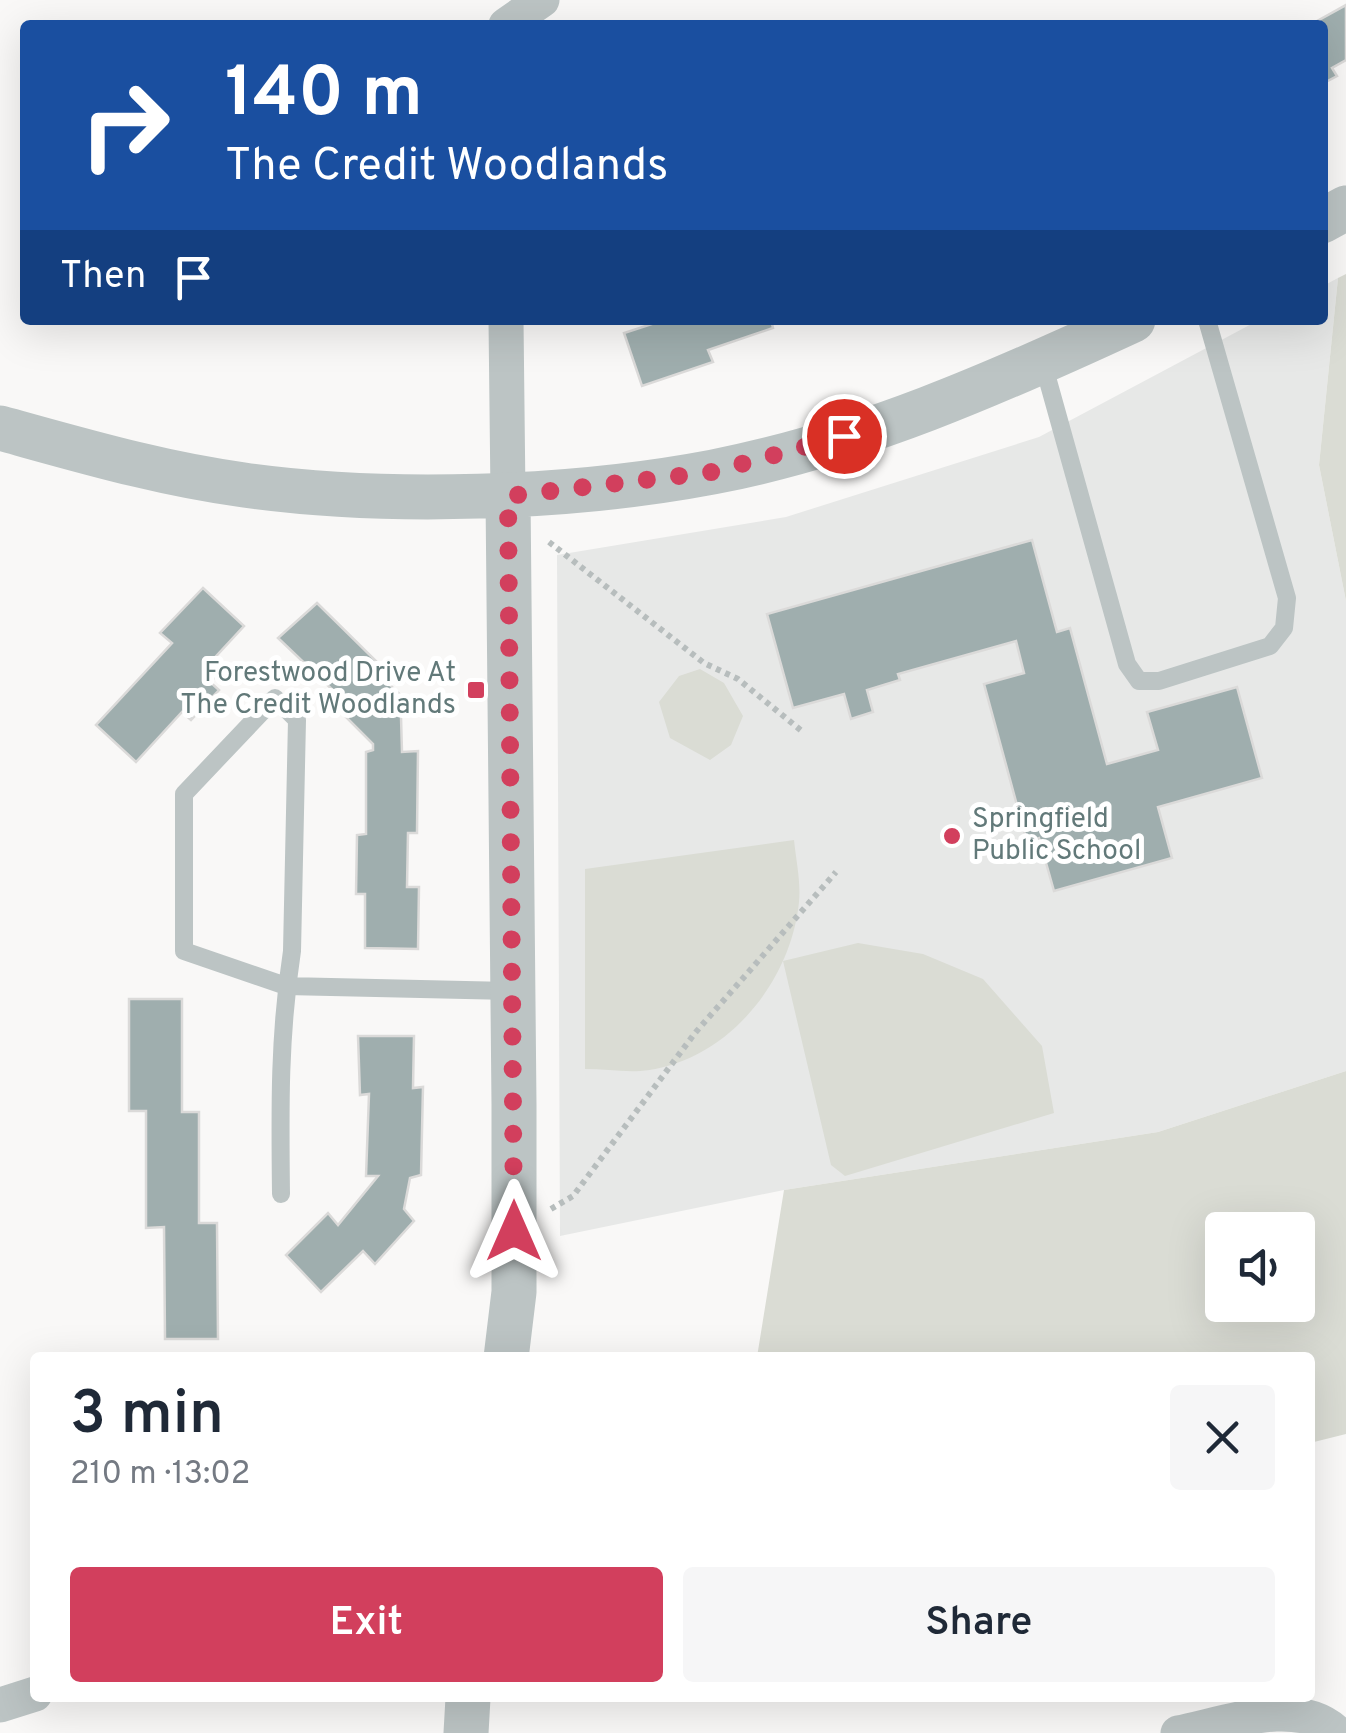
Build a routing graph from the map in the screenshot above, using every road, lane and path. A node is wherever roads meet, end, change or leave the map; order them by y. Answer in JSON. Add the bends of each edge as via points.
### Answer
{"nodes":[{"id":1,"x":542,"y":0,"type":"edge"},
{"id":2,"x":513,"y":20,"type":"edge"},
{"id":3,"x":506,"y":325,"type":"edge"},
{"id":4,"x":1122,"y":325,"type":"edge"},
{"id":5,"x":1209,"y":325,"type":"edge"},
{"id":6,"x":1043,"y":363,"type":"junction"},
{"id":7,"x":0,"y":428,"type":"edge"},
{"id":8,"x":508,"y":496,"type":"junction"},
{"id":9,"x":803,"y":732,"type":"dead end"},
{"id":10,"x":836,"y":872,"type":"dead end"},
{"id":11,"x":286,"y":986,"type":"junction"},
{"id":12,"x":514,"y":990,"type":"junction"},
{"id":13,"x":281,"y":1194,"type":"dead end"},
{"id":14,"x":514,"y":1231,"type":"junction"},
{"id":15,"x":507,"y":1352,"type":"edge"},
{"id":16,"x":30,"y":1696,"type":"edge"},
{"id":17,"x":468,"y":1702,"type":"edge"},
{"id":18,"x":0,"y":1705,"type":"edge"},
{"id":19,"x":466,"y":1733,"type":"edge"},
{"id":20,"x":1178,"y":1733,"type":"edge"},
{"id":21,"x":1337,"y":1733,"type":"edge"}],
"edges":[{"from":1,"to":2,"type":"street"},
{"from":3,"to":8,"type":"street"},
{"from":4,"to":6,"type":"street"},
{"from":5,"to":6,"type":"lane","via":[[1287,598],[1284,628],[1270,646],[1159,681],[1140,681],[1126,664]]},
{"from":6,"to":8,"type":"street","via":[[810,448],[728,468]]},
{"from":7,"to":8,"type":"street","via":[[244,485],[386,496]]},
{"from":8,"to":9,"type":"path","via":[[559,553]]},
{"from":8,"to":12,"type":"street"},
{"from":10,"to":14,"type":"path","via":[[694,1034],[573,1196]]},
{"from":11,"to":11,"type":"lane","via":[[184,951],[184,794],[274,698],[297,720]]},
{"from":11,"to":12,"type":"lane"},
{"from":11,"to":13,"type":"lane"},
{"from":12,"to":14,"type":"street"},
{"from":14,"to":15,"type":"street"},
{"from":16,"to":18,"type":"street"},
{"from":17,"to":19,"type":"street"},
{"from":20,"to":21,"type":"street","via":[[1279,1713],[1327,1723]]}]}
